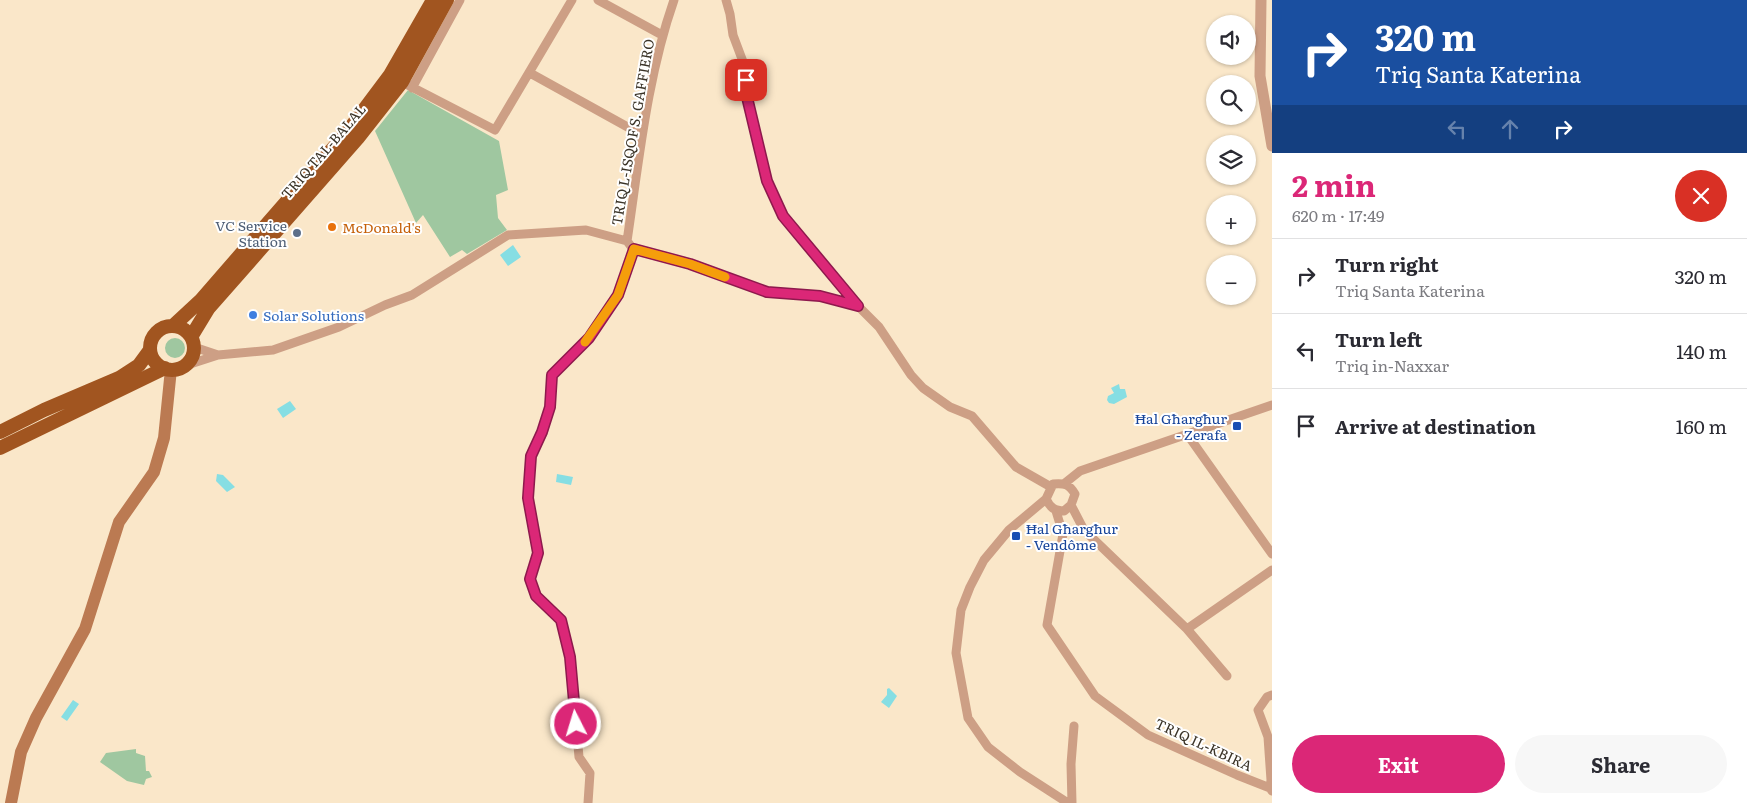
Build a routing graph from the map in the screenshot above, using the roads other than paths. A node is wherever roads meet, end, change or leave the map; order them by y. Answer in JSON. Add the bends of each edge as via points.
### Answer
{"nodes":[{"id":1,"x":432,"y":0,"type":"edge"},
{"id":2,"x":447,"y":0,"type":"edge"},
{"id":3,"x":460,"y":0,"type":"edge"},
{"id":4,"x":572,"y":0,"type":"edge"},
{"id":5,"x":598,"y":0,"type":"edge"},
{"id":6,"x":674,"y":0,"type":"edge"},
{"id":7,"x":726,"y":0,"type":"edge"},
{"id":8,"x":1261,"y":0,"type":"edge"},
{"id":9,"x":662,"y":35,"type":"junction"},
{"id":10,"x":530,"y":73,"type":"junction"},
{"id":11,"x":407,"y":85,"type":"junction"},
{"id":12,"x":642,"y":135,"type":"junction"},
{"id":13,"x":1272,"y":146,"type":"edge"},
{"id":14,"x":627,"y":241,"type":"junction"},
{"id":15,"x":634,"y":249,"type":"junction"},
{"id":16,"x":858,"y":306,"type":"junction"},
{"id":17,"x":173,"y":326,"type":"junction"},
{"id":18,"x":192,"y":342,"type":"junction"},
{"id":19,"x":150,"y":350,"type":"junction"},
{"id":20,"x":218,"y":355,"type":"junction"},
{"id":21,"x":172,"y":368,"type":"junction"},
{"id":22,"x":1272,"y":405,"type":"edge"},
{"id":23,"x":0,"y":432,"type":"edge"},
{"id":24,"x":1187,"y":434,"type":"junction"},
{"id":25,"x":0,"y":448,"type":"edge"},
{"id":26,"x":1064,"y":483,"type":"junction"},
{"id":27,"x":1051,"y":487,"type":"junction"},
{"id":28,"x":1046,"y":499,"type":"junction"},
{"id":29,"x":1071,"y":505,"type":"junction"},
{"id":30,"x":1056,"y":511,"type":"junction"},
{"id":31,"x":1272,"y":554,"type":"edge"},
{"id":32,"x":1272,"y":570,"type":"edge"},
{"id":33,"x":1186,"y":629,"type":"junction"},
{"id":34,"x":1226,"y":676,"type":"dead end"},
{"id":35,"x":1272,"y":695,"type":"edge"},
{"id":36,"x":1074,"y":726,"type":"dead end"},
{"id":37,"x":1271,"y":789,"type":"edge"},
{"id":38,"x":11,"y":803,"type":"edge"},
{"id":39,"x":588,"y":803,"type":"edge"},
{"id":40,"x":1068,"y":803,"type":"edge"},
{"id":41,"x":1072,"y":803,"type":"edge"}],
"edges":[{"from":1,"to":17,"type":"highway","name":"TRIQ TAL-BALAL","via":[[390,75],[348,131],[200,302]]},
{"from":2,"to":11,"type":"highway","name":"TRIQ TAL-BALAL"},
{"from":3,"to":11,"type":"street"},
{"from":4,"to":10,"type":"street"},
{"from":5,"to":9,"type":"street"},
{"from":6,"to":9,"type":"street","name":"TRIQ L-ISQOF S. GAFFIERO"},
{"from":7,"to":16,"type":"street","via":[[733,35],[745,67],[746,93],[767,181],[783,216]]},
{"from":8,"to":13,"type":"street","via":[[1260,76]]},
{"from":9,"to":12,"type":"street","name":"TRIQ L-ISQOF S. GAFFIERO"},
{"from":10,"to":11,"type":"street","via":[[496,130]]},
{"from":10,"to":12,"type":"street"},
{"from":11,"to":18,"type":"highway","name":"TRIQ TAL-BALAL","via":[[208,309]]},
{"from":12,"to":14,"type":"street","name":"TRIQ L-ISQOF S. GAFFIERO"},
{"from":14,"to":15,"type":"street"},
{"from":14,"to":20,"type":"street","via":[[586,230],[508,235],[412,295],[339,328],[273,350]]},
{"from":15,"to":16,"type":"street","via":[[690,264],[767,292],[820,296]]},
{"from":15,"to":39,"type":"street","via":[[618,295],[589,338],[552,375],[550,407],[531,456],[528,498],[538,553],[530,579],[536,596],[561,620],[570,657],[579,757],[590,773]]},
{"from":16,"to":27,"type":"street","via":[[879,327],[923,388],[950,407],[972,416],[1016,467]]},
{"from":17,"to":18,"type":"highway","via":[[184,329]]},
{"from":17,"to":19,"type":"highway","name":"TRIQ TAL-BALAL","via":[[157,332]]},
{"from":18,"to":20,"type":"street"},
{"from":18,"to":21,"type":"highway","name":"TRIQ TAL-BALAL","via":[[190,360]]},
{"from":19,"to":21,"type":"highway","via":[[156,362]]},
{"from":19,"to":23,"type":"highway","name":"TRIQ TAL-BALAL","via":[[139,365],[119,378]]},
{"from":20,"to":21,"type":"street"},
{"from":21,"to":25,"type":"highway","name":"TRIQ TAL-BALAL"},
{"from":21,"to":38,"type":"main road","via":[[164,438],[154,472],[119,522],[86,629],[36,718],[21,752]]},
{"from":22,"to":24,"type":"street"},
{"from":24,"to":26,"type":"street","via":[[1080,471]]},
{"from":24,"to":31,"type":"street"},
{"from":26,"to":27,"type":"street"},
{"from":26,"to":29,"type":"street","via":[[1075,494]]},
{"from":27,"to":28,"type":"street"},
{"from":28,"to":30,"type":"street"},
{"from":28,"to":40,"type":"street","via":[[1009,530],[984,560],[961,610],[956,654],[968,718],[988,747]]},
{"from":29,"to":30,"type":"street","via":[[1064,511]]},
{"from":29,"to":33,"type":"street","via":[[1084,530]]},
{"from":30,"to":37,"type":"street","name":"TRIQ IL-KBIRA","via":[[1063,534],[1048,625],[1095,696],[1148,734]]},
{"from":32,"to":33,"type":"street"},
{"from":33,"to":34,"type":"street"},
{"from":35,"to":37,"type":"street","via":[[1258,710],[1268,737]]},
{"from":36,"to":41,"type":"street"}]}
